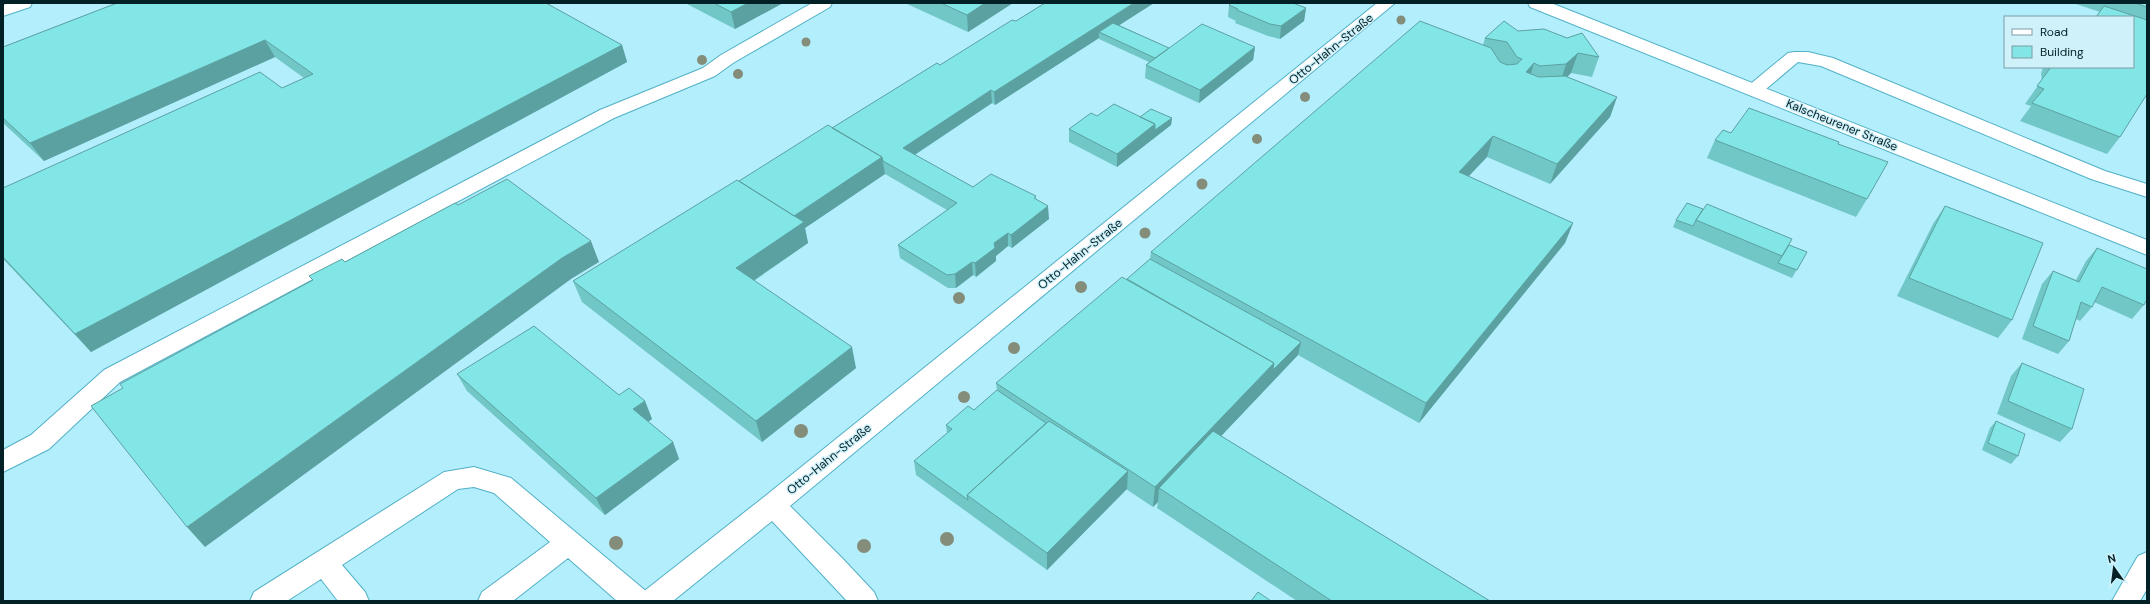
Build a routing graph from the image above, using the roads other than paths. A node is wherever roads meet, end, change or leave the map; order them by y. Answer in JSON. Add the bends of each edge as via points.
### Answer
{"nodes":[{"id":1,"x":24,"y":3,"type":"edge"},
{"id":2,"x":824,"y":3,"type":"edge"},
{"id":3,"x":1387,"y":3,"type":"edge"},
{"id":4,"x":1536,"y":3,"type":"edge"},
{"id":5,"x":3,"y":11,"type":"edge"},
{"id":6,"x":1754,"y":90,"type":"junction"},
{"id":7,"x":2147,"y":191,"type":"edge"},
{"id":8,"x":2147,"y":248,"type":"edge"},
{"id":9,"x":3,"y":462,"type":"edge"},
{"id":10,"x":773,"y":505,"type":"junction"},
{"id":11,"x":568,"y":542,"type":"junction"},
{"id":12,"x":323,"y":562,"type":"junction"},
{"id":13,"x":2147,"y":564,"type":"edge"},
{"id":14,"x":264,"y":601,"type":"edge"},
{"id":15,"x":356,"y":601,"type":"edge"},
{"id":16,"x":492,"y":601,"type":"edge"},
{"id":17,"x":637,"y":601,"type":"edge"},
{"id":18,"x":653,"y":601,"type":"edge"},
{"id":19,"x":864,"y":601,"type":"edge"},
{"id":20,"x":2126,"y":601,"type":"edge"}],
"edges":[{"from":1,"to":5,"type":"street"},
{"from":2,"to":9,"type":"street","via":[[709,72],[607,114],[112,376],[40,442]]},
{"from":3,"to":10,"type":"street","name":"Otto-Hahn-Straße"},
{"from":4,"to":6,"type":"street","name":"Kalscheurener Straße"},
{"from":6,"to":7,"type":"street","via":[[1794,57],[1808,57],[1828,62],[2098,175]]},
{"from":6,"to":8,"type":"street","name":"Kalscheurener Straße"},
{"from":10,"to":18,"type":"street","name":"Otto-Hahn-Straße"},
{"from":10,"to":19,"type":"street"},
{"from":11,"to":12,"type":"street","via":[[502,485],[474,477],[453,479]]},
{"from":11,"to":16,"type":"street"},
{"from":11,"to":17,"type":"street"},
{"from":12,"to":14,"type":"street"},
{"from":12,"to":15,"type":"street"},
{"from":13,"to":20,"type":"street"}]}
